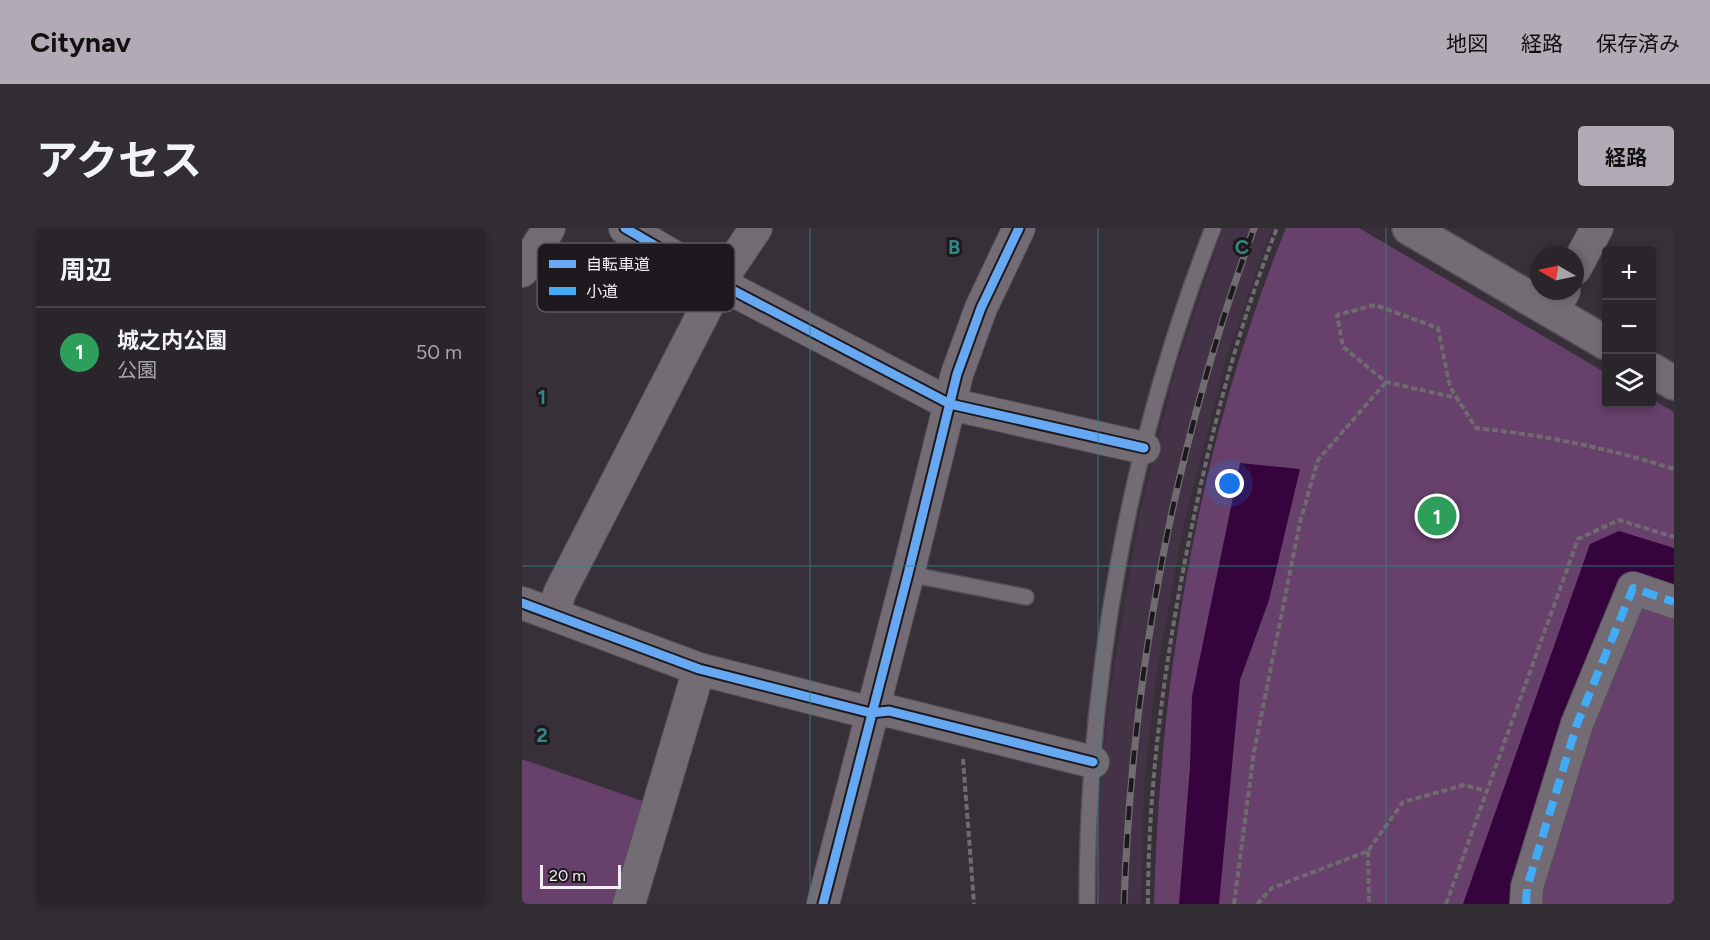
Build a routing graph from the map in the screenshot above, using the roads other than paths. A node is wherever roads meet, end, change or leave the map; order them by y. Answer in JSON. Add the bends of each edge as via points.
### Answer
{"nodes":[{"id":1,"x":549,"y":228,"type":"edge"},
{"id":2,"x":625,"y":228,"type":"edge"},
{"id":3,"x":756,"y":228,"type":"edge"},
{"id":4,"x":1019,"y":228,"type":"edge"},
{"id":5,"x":1213,"y":228,"type":"edge"},
{"id":6,"x":1409,"y":228,"type":"edge"},
{"id":7,"x":1597,"y":228,"type":"edge"},
{"id":8,"x":540,"y":243,"type":"edge"},
{"id":9,"x":651,"y":243,"type":"edge"},
{"id":10,"x":537,"y":247,"type":"edge"},
{"id":11,"x":1584,"y":252,"type":"edge"},
{"id":12,"x":735,"y":259,"type":"edge"},
{"id":13,"x":522,"y":271,"type":"edge"},
{"id":14,"x":735,"y":291,"type":"edge"},
{"id":15,"x":1558,"y":301,"type":"edge"},
{"id":16,"x":704,"y":312,"type":"edge"},
{"id":17,"x":1602,"y":340,"type":"edge"},
{"id":18,"x":1656,"y":372,"type":"edge"},
{"id":19,"x":1674,"y":383,"type":"edge"},
{"id":20,"x":950,"y":404,"type":"junction"},
{"id":21,"x":1144,"y":448,"type":"junction"},
{"id":22,"x":908,"y":574,"type":"junction"},
{"id":23,"x":1026,"y":597,"type":"dead end"},
{"id":24,"x":1674,"y":602,"type":"edge"},
{"id":25,"x":522,"y":603,"type":"edge"},
{"id":26,"x":553,"y":614,"type":"junction"},
{"id":27,"x":699,"y":669,"type":"junction"},
{"id":28,"x":871,"y":713,"type":"junction"},
{"id":29,"x":1093,"y":762,"type":"junction"},
{"id":30,"x":629,"y":904,"type":"edge"},
{"id":31,"x":823,"y":904,"type":"edge"},
{"id":32,"x":1087,"y":904,"type":"edge"},
{"id":33,"x":1527,"y":904,"type":"edge"}],
"edges":[{"from":1,"to":8,"type":"street"},
{"from":2,"to":9,"type":"street"},
{"from":3,"to":12,"type":"street"},
{"from":4,"to":20,"type":"street","via":[[968,339]]},
{"from":5,"to":21,"type":"lane","via":[[1168,360]]},
{"from":6,"to":15,"type":"street"},
{"from":7,"to":11,"type":"street"},
{"from":10,"to":13,"type":"street"},
{"from":14,"to":20,"type":"street"},
{"from":15,"to":17,"type":"street"},
{"from":16,"to":26,"type":"street","via":[[560,592]]},
{"from":18,"to":19,"type":"street"},
{"from":20,"to":21,"type":"street"},
{"from":20,"to":22,"type":"street"},
{"from":21,"to":29,"type":"lane","via":[[1109,628]]},
{"from":22,"to":23,"type":"lane"},
{"from":22,"to":28,"type":"street"},
{"from":24,"to":33,"type":"street","via":[[1633,588],[1577,724],[1527,887]]},
{"from":25,"to":26,"type":"street"},
{"from":26,"to":27,"type":"street"},
{"from":27,"to":28,"type":"street"},
{"from":27,"to":30,"type":"street"},
{"from":28,"to":29,"type":"street","via":[[890,711]]},
{"from":28,"to":31,"type":"street"},
{"from":29,"to":32,"type":"lane"}]}
